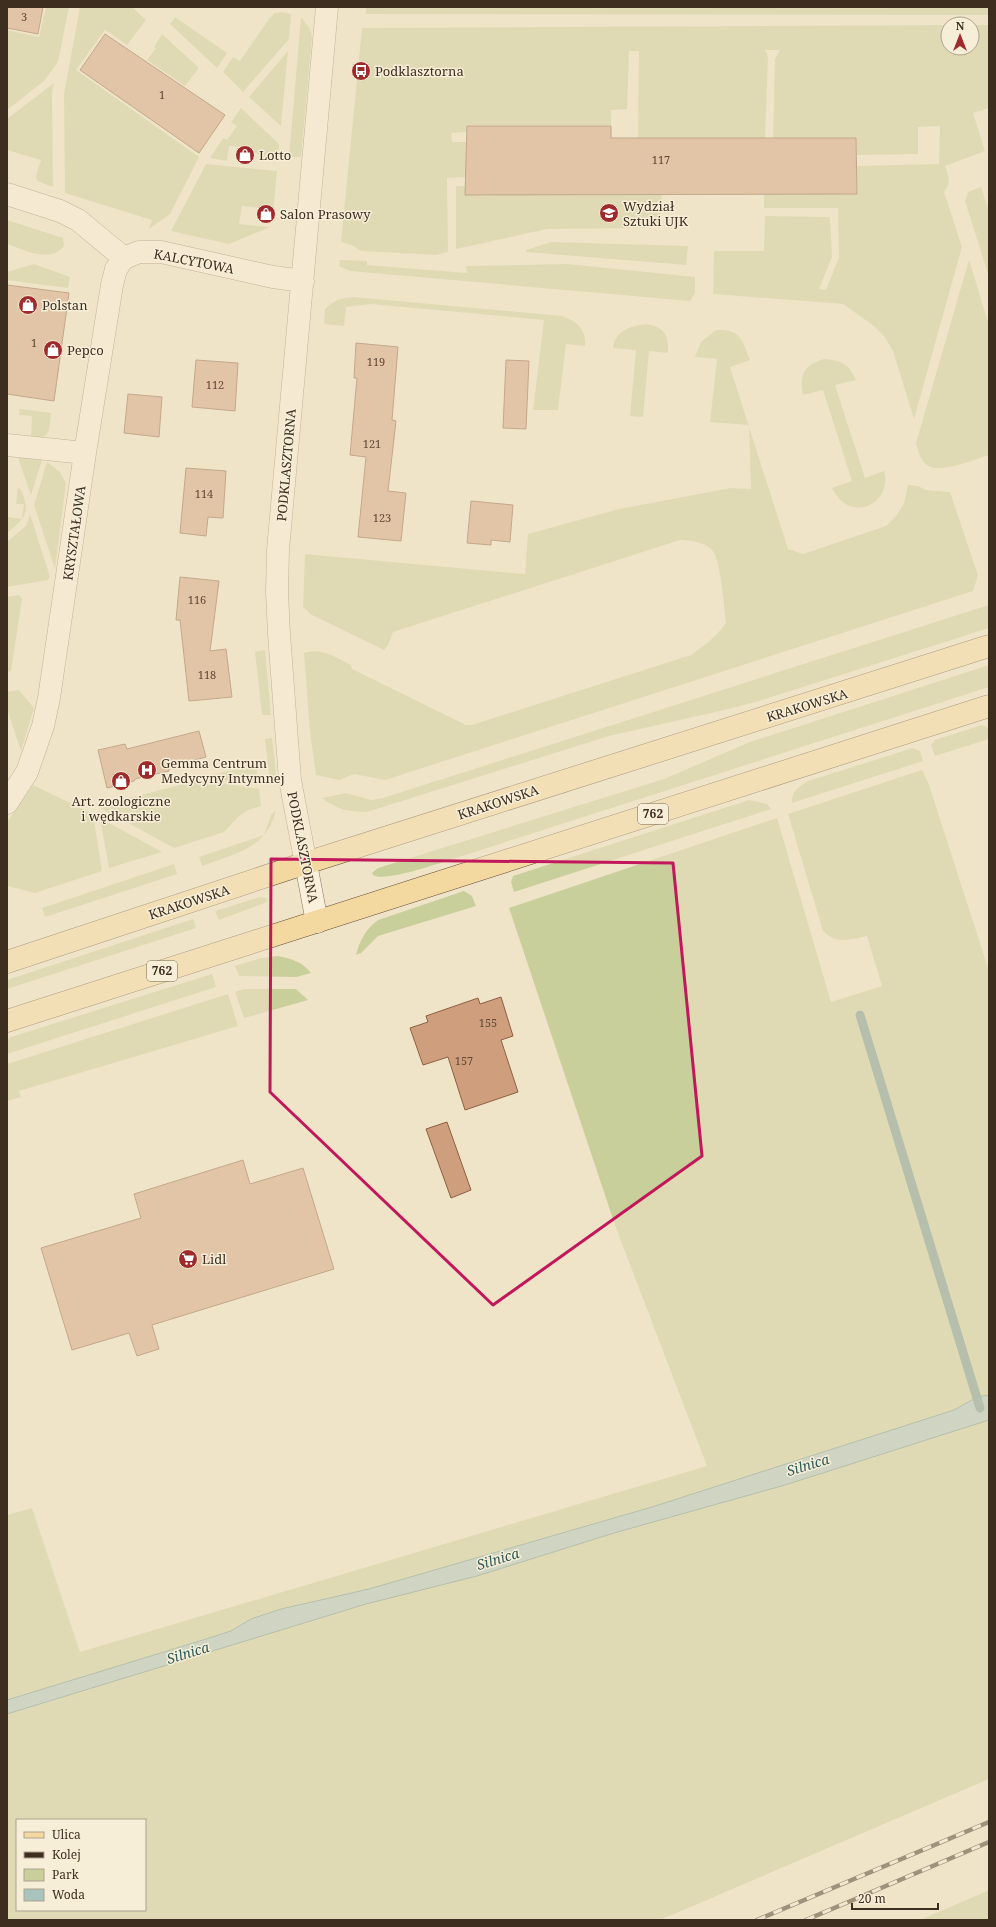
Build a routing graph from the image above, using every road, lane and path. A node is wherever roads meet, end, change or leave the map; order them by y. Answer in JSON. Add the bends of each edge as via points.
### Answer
{"nodes":[{"id":1,"x":327,"y":7,"type":"edge"},
{"id":2,"x":7,"y":194,"type":"edge"},
{"id":3,"x":124,"y":258,"type":"junction"},
{"id":4,"x":303,"y":281,"type":"junction"},
{"id":5,"x":7,"y":445,"type":"edge"},
{"id":6,"x":85,"y":453,"type":"junction"},
{"id":7,"x":989,"y":646,"type":"edge"},
{"id":8,"x":989,"y":706,"type":"edge"},
{"id":9,"x":7,"y":803,"type":"edge"},
{"id":10,"x":306,"y":863,"type":"junction"},
{"id":11,"x":317,"y":922,"type":"junction"},
{"id":12,"x":7,"y":962,"type":"edge"},
{"id":13,"x":7,"y":1021,"type":"edge"}],
"edges":[{"from":1,"to":4,"type":"street","name":"PODKLASZTORNA"},
{"from":2,"to":3,"type":"street","via":[[60,211],[78,220]]},
{"from":3,"to":4,"type":"street","name":"KALCYTOWA","via":[[139,252],[161,252],[273,277]]},
{"from":3,"to":6,"type":"street","name":"KRYSZTAŁOWA","via":[[116,269],[112,285]]},
{"from":4,"to":10,"type":"street","name":"PODKLASZTORNA","via":[[276,592],[290,780]]},
{"from":5,"to":6,"type":"street"},
{"from":6,"to":9,"type":"street","name":"KRYSZTAŁOWA","via":[[43,726],[27,772]]},
{"from":7,"to":10,"type":"main road","name":"KRAKOWSKA"},
{"from":8,"to":11,"type":"main road","number":"762"},
{"from":10,"to":11,"type":"street","name":"PODKLASZTORNA"},
{"from":10,"to":12,"type":"main road","name":"KRAKOWSKA"},
{"from":11,"to":13,"type":"main road","number":"762"}]}
